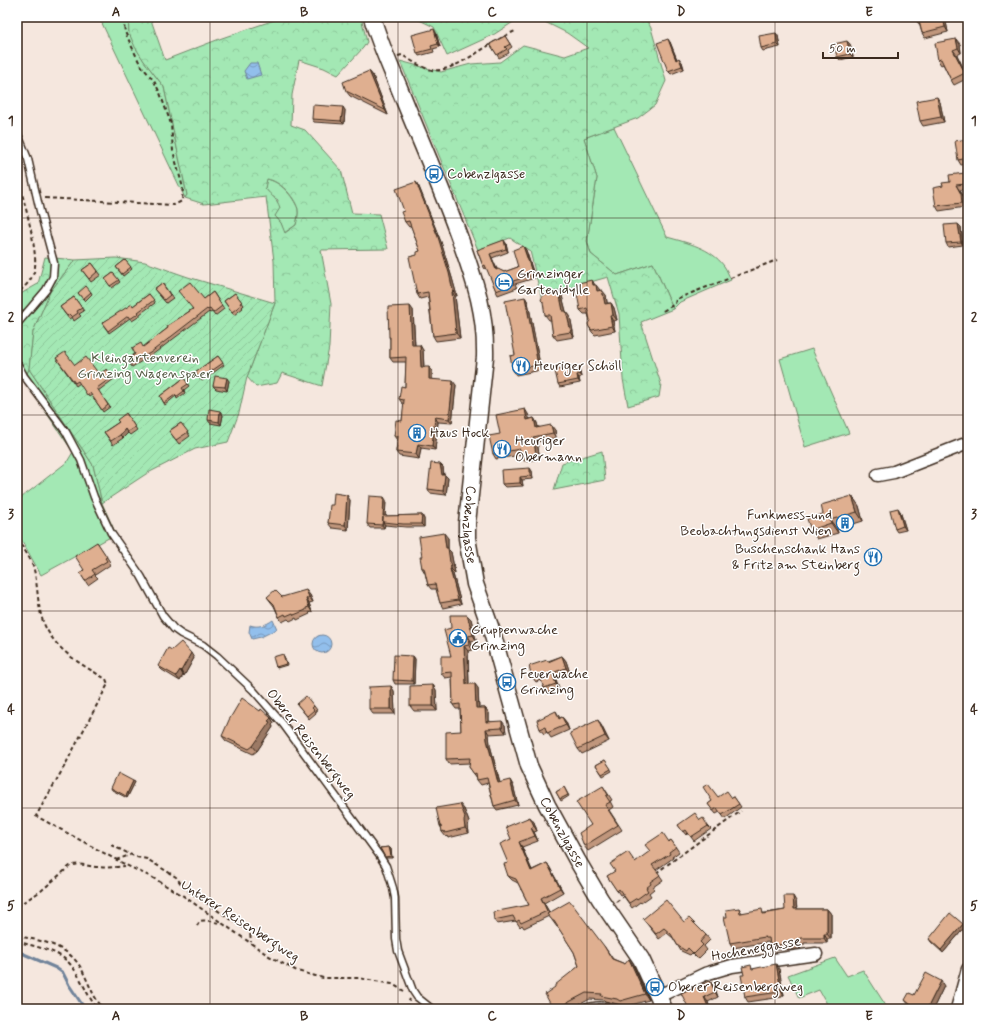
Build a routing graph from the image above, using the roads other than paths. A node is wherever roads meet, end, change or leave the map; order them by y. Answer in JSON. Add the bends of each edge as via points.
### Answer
{"nodes":[{"id":1,"x":372,"y":17,"type":"edge"},
{"id":2,"x":17,"y":132,"type":"edge"},
{"id":3,"x":17,"y":324,"type":"edge"},
{"id":4,"x":17,"y":363,"type":"edge"},
{"id":5,"x":968,"y":443,"type":"edge"},
{"id":6,"x":878,"y":475,"type":"dead end"},
{"id":7,"x":816,"y":954,"type":"dead end"},
{"id":8,"x":968,"y":969,"type":"edge"},
{"id":9,"x":661,"y":1003,"type":"edge"},
{"id":10,"x":432,"y":1009,"type":"edge"},
{"id":11,"x":582,"y":1009,"type":"edge"},
{"id":12,"x":620,"y":1009,"type":"edge"},
{"id":13,"x":957,"y":1009,"type":"edge"}],
"edges":[{"from":1,"to":9,"type":"street","name":"Cobenzlgasse","via":[[453,221],[481,303],[485,357],[467,523],[475,584],[498,651],[529,766],[558,827],[607,909],[641,959]]},
{"from":2,"to":3,"type":"lane","via":[[28,159],[54,263],[52,278],[46,290]]},
{"from":4,"to":10,"type":"lane","name":"Oberer Reisenbergweg","via":[[66,432],[81,460],[94,497],[111,533],[141,576],[163,616],[174,629],[217,656],[284,724],[379,855],[394,893],[398,951],[417,997]]},
{"from":5,"to":6,"type":"street","via":[[894,472]]},
{"from":7,"to":9,"type":"street","name":"Hocheneggasse","via":[[732,966],[705,974]]},
{"from":8,"to":13,"type":"street"},
{"from":11,"to":12,"type":"lane","via":[[594,1005]]}]}
